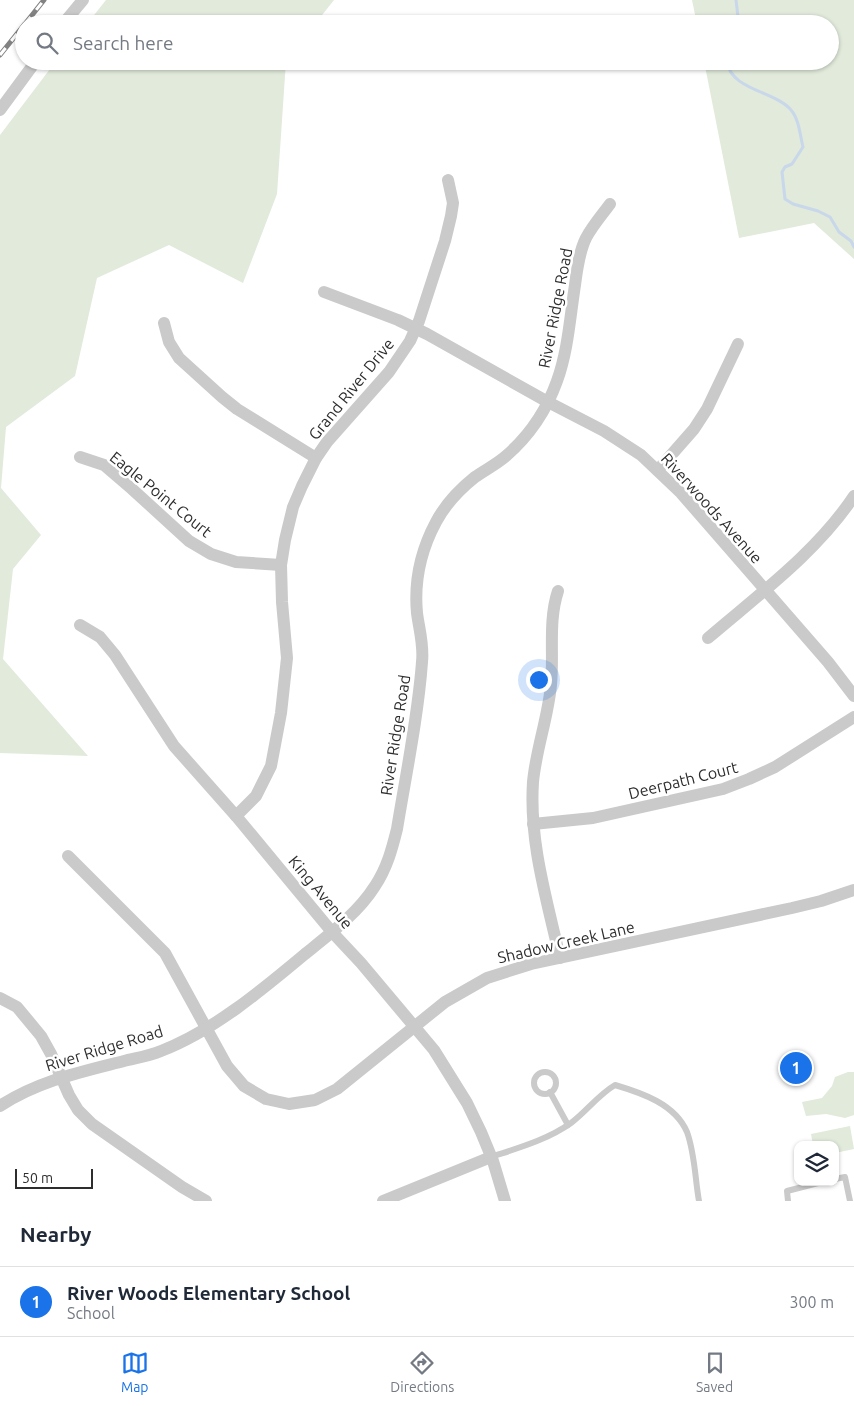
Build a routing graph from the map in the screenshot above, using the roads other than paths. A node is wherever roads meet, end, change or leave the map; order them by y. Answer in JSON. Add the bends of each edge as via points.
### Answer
{"nodes":[{"id":1,"x":83,"y":0,"type":"edge"},
{"id":2,"x":70,"y":15,"type":"edge"},
{"id":3,"x":29,"y":70,"type":"edge"},
{"id":4,"x":0,"y":110,"type":"edge"},
{"id":5,"x":448,"y":180,"type":"dead end"},
{"id":6,"x":610,"y":204,"type":"dead end"},
{"id":7,"x":324,"y":292,"type":"dead end"},
{"id":8,"x":164,"y":323,"type":"dead end"},
{"id":9,"x":416,"y":328,"type":"junction"},
{"id":10,"x":738,"y":344,"type":"dead end"},
{"id":11,"x":548,"y":402,"type":"junction"},
{"id":12,"x":80,"y":457,"type":"dead end"},
{"id":13,"x":316,"y":458,"type":"junction"},
{"id":14,"x":658,"y":470,"type":"junction"},
{"id":15,"x":854,"y":496,"type":"edge"},
{"id":16,"x":281,"y":565,"type":"junction"},
{"id":17,"x":764,"y":590,"type":"junction"},
{"id":18,"x":558,"y":591,"type":"dead end"},
{"id":19,"x":80,"y":625,"type":"dead end"},
{"id":20,"x":708,"y":638,"type":"dead end"},
{"id":21,"x":854,"y":696,"type":"edge"},
{"id":22,"x":854,"y":717,"type":"edge"},
{"id":23,"x":236,"y":816,"type":"junction"},
{"id":24,"x":533,"y":824,"type":"junction"},
{"id":25,"x":68,"y":856,"type":"dead end"},
{"id":26,"x":854,"y":890,"type":"edge"},
{"id":27,"x":332,"y":932,"type":"junction"},
{"id":28,"x":560,"y":958,"type":"junction"},
{"id":29,"x":0,"y":998,"type":"edge"},
{"id":30,"x":415,"y":1026,"type":"junction"},
{"id":31,"x":205,"y":1028,"type":"junction"},
{"id":32,"x":61,"y":1077,"type":"junction"},
{"id":33,"x":550,"y":1092,"type":"dead end"},
{"id":34,"x":0,"y":1106,"type":"edge"},
{"id":35,"x":568,"y":1124,"type":"junction"},
{"id":36,"x":491,"y":1157,"type":"junction"},
{"id":37,"x":839,"y":1178,"type":"edge"},
{"id":38,"x":806,"y":1186,"type":"edge"},
{"id":39,"x":206,"y":1201,"type":"edge"},
{"id":40,"x":383,"y":1201,"type":"edge"},
{"id":41,"x":505,"y":1201,"type":"edge"},
{"id":42,"x":699,"y":1201,"type":"edge"},
{"id":43,"x":788,"y":1201,"type":"edge"},
{"id":44,"x":850,"y":1201,"type":"edge"}],
"edges":[{"from":1,"to":2,"type":"street"},
{"from":3,"to":4,"type":"street"},
{"from":5,"to":9,"type":"street","name":"Grand River Drive","via":[[453,203],[451,216]]},
{"from":6,"to":11,"type":"street","name":"River Ridge Road","via":[[586,239],[577,267],[562,365]]},
{"from":7,"to":9,"type":"street","name":"Riverwoods Avenue"},
{"from":8,"to":13,"type":"street","via":[[169,342],[179,358],[222,397]]},
{"from":9,"to":11,"type":"street","name":"Riverwoods Avenue"},
{"from":9,"to":13,"type":"street","name":"Grand River Drive","via":[[400,357]]},
{"from":10,"to":14,"type":"street","via":[[707,410]]},
{"from":11,"to":14,"type":"street","name":"Riverwoods Avenue","via":[[620,441]]},
{"from":11,"to":27,"type":"street","name":"River Ridge Road","via":[[519,444],[454,497],[428,536],[416,593],[422,641],[421,675],[397,830],[385,868],[375,886]]},
{"from":12,"to":16,"type":"street","name":"Eagle Point Court","via":[[104,465],[189,541],[211,554],[236,562]]},
{"from":13,"to":16,"type":"street","name":"Grand River Drive","via":[[293,507]]},
{"from":14,"to":17,"type":"street","name":"Riverwoods Avenue"},
{"from":15,"to":17,"type":"street","via":[[828,531]]},
{"from":16,"to":23,"type":"street","name":"Grand River Drive","via":[[287,658],[276,740],[271,766],[256,796]]},
{"from":17,"to":20,"type":"street"},
{"from":17,"to":21,"type":"street","name":"Riverwoods Avenue"},
{"from":18,"to":24,"type":"street","via":[[553,607],[549,702],[533,781]]},
{"from":19,"to":23,"type":"street","name":"King Avenue","via":[[100,637],[115,655],[174,746]]},
{"from":22,"to":24,"type":"street","name":"Deerpath Court","via":[[775,767],[724,789],[593,818]]},
{"from":23,"to":27,"type":"street","name":"King Avenue"},
{"from":24,"to":28,"type":"street"},
{"from":25,"to":31,"type":"street","name":"Shadow Creek Lane","via":[[165,953]]},
{"from":26,"to":28,"type":"street","name":"Shadow Creek Lane","via":[[792,908]]},
{"from":27,"to":30,"type":"street","name":"King Avenue"},
{"from":27,"to":31,"type":"street","name":"River Ridge Road","via":[[237,1008]]},
{"from":28,"to":30,"type":"street","name":"Shadow Creek Lane","via":[[487,978],[445,1002]]},
{"from":29,"to":32,"type":"street","via":[[17,1007],[41,1036]]},
{"from":30,"to":31,"type":"street","name":"Shadow Creek Lane","via":[[337,1089],[314,1100],[289,1104],[266,1099],[244,1086],[227,1066]]},
{"from":30,"to":36,"type":"street","name":"King Avenue","via":[[452,1076]]},
{"from":31,"to":32,"type":"street","name":"River Ridge Road","via":[[160,1051]]},
{"from":32,"to":34,"type":"street","name":"River Ridge Road","via":[[36,1086]]},
{"from":32,"to":39,"type":"street","via":[[78,1110],[92,1124]]},
{"from":33,"to":35,"type":"lane"},
{"from":35,"to":36,"type":"lane","via":[[541,1140]]},
{"from":35,"to":42,"type":"lane","via":[[615,1085],[642,1093],[674,1113],[687,1132]]},
{"from":36,"to":40,"type":"street"},
{"from":36,"to":41,"type":"street","name":"King Avenue"},
{"from":37,"to":44,"type":"lane","via":[[845,1177]]},
{"from":38,"to":43,"type":"lane","via":[[787,1191]]}]}
